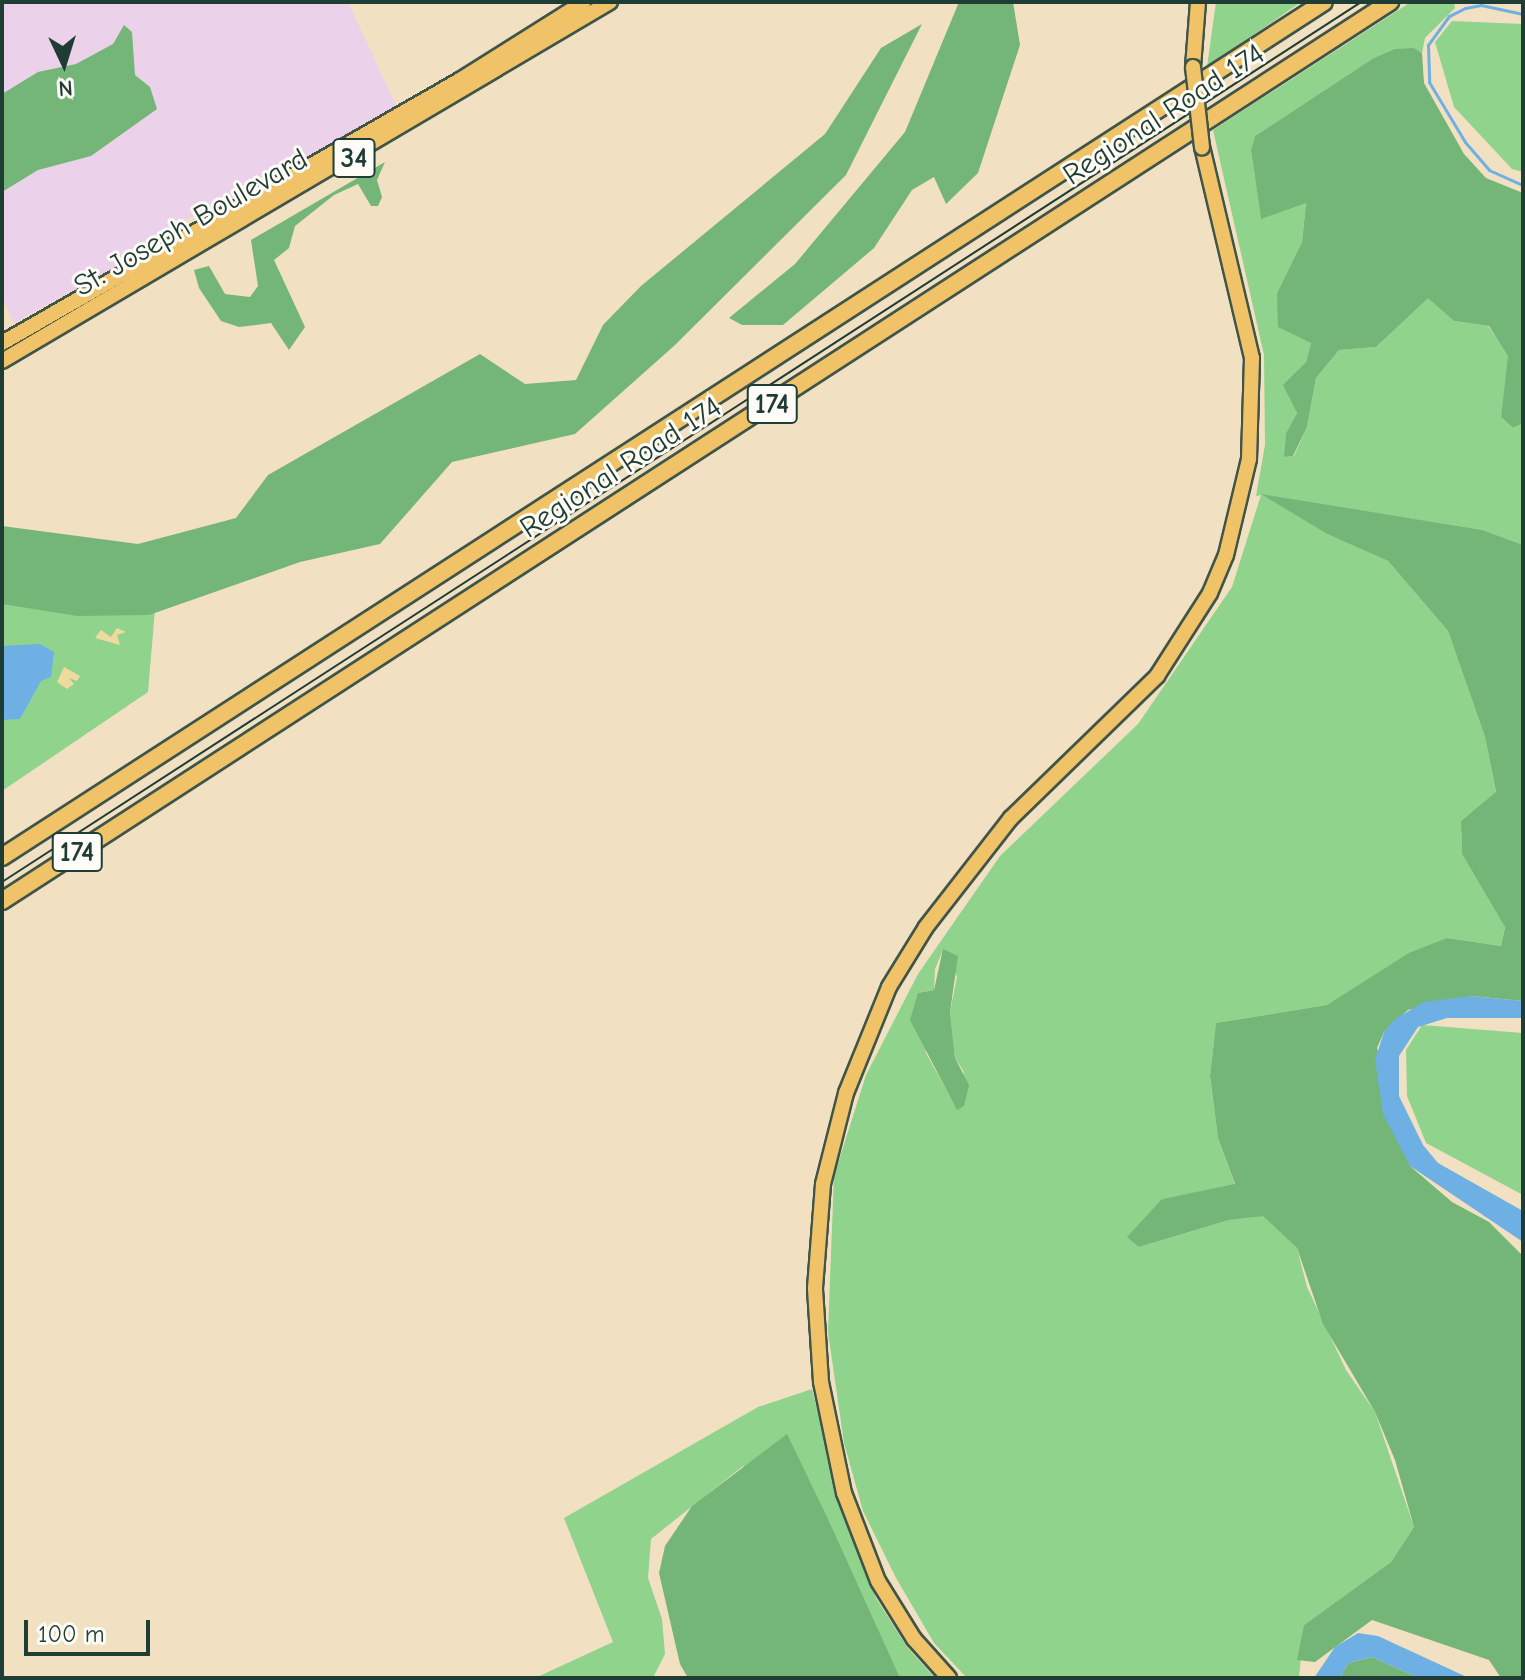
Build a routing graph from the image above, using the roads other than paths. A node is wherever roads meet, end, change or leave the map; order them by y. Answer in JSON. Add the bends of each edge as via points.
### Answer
{"nodes":[{"id":1,"x":610,"y":2,"type":"edge"},
{"id":2,"x":1198,"y":2,"type":"edge"},
{"id":3,"x":1324,"y":2,"type":"edge"},
{"id":4,"x":1390,"y":2,"type":"edge"},
{"id":5,"x":585,"y":7,"type":"edge"},
{"id":6,"x":119,"y":286,"type":"junction"},
{"id":7,"x":2,"y":343,"type":"edge"},
{"id":8,"x":2,"y":361,"type":"edge"},
{"id":9,"x":2,"y":857,"type":"edge"},
{"id":10,"x":2,"y":901,"type":"edge"},
{"id":11,"x":949,"y":1678,"type":"edge"}],
"edges":[{"from":1,"to":5,"type":"main road","name":"St. Joseph Boulevard","number":"34"},
{"from":2,"to":11,"type":"main road","bridge":true,"via":[[1193,67],[1202,147],[1253,373],[1249,459],[1226,555],[1210,593],[1157,676],[1011,818],[926,927],[889,987],[846,1093],[823,1184],[815,1288],[821,1382],[844,1493],[878,1581],[914,1639]]},
{"from":3,"to":9,"type":"highway","name":"Regional Road 174","number":"174"},
{"from":4,"to":10,"type":"highway","name":"Regional Road 174","number":"174"},
{"from":5,"to":6,"type":"main road","name":"St. Joseph Boulevard","number":"34","via":[[464,85]]},
{"from":6,"to":7,"type":"main road","name":"St. Joseph Boulevard","number":"34"},
{"from":6,"to":8,"type":"main road","name":"St. Joseph Boulevard","number":"34"}]}
